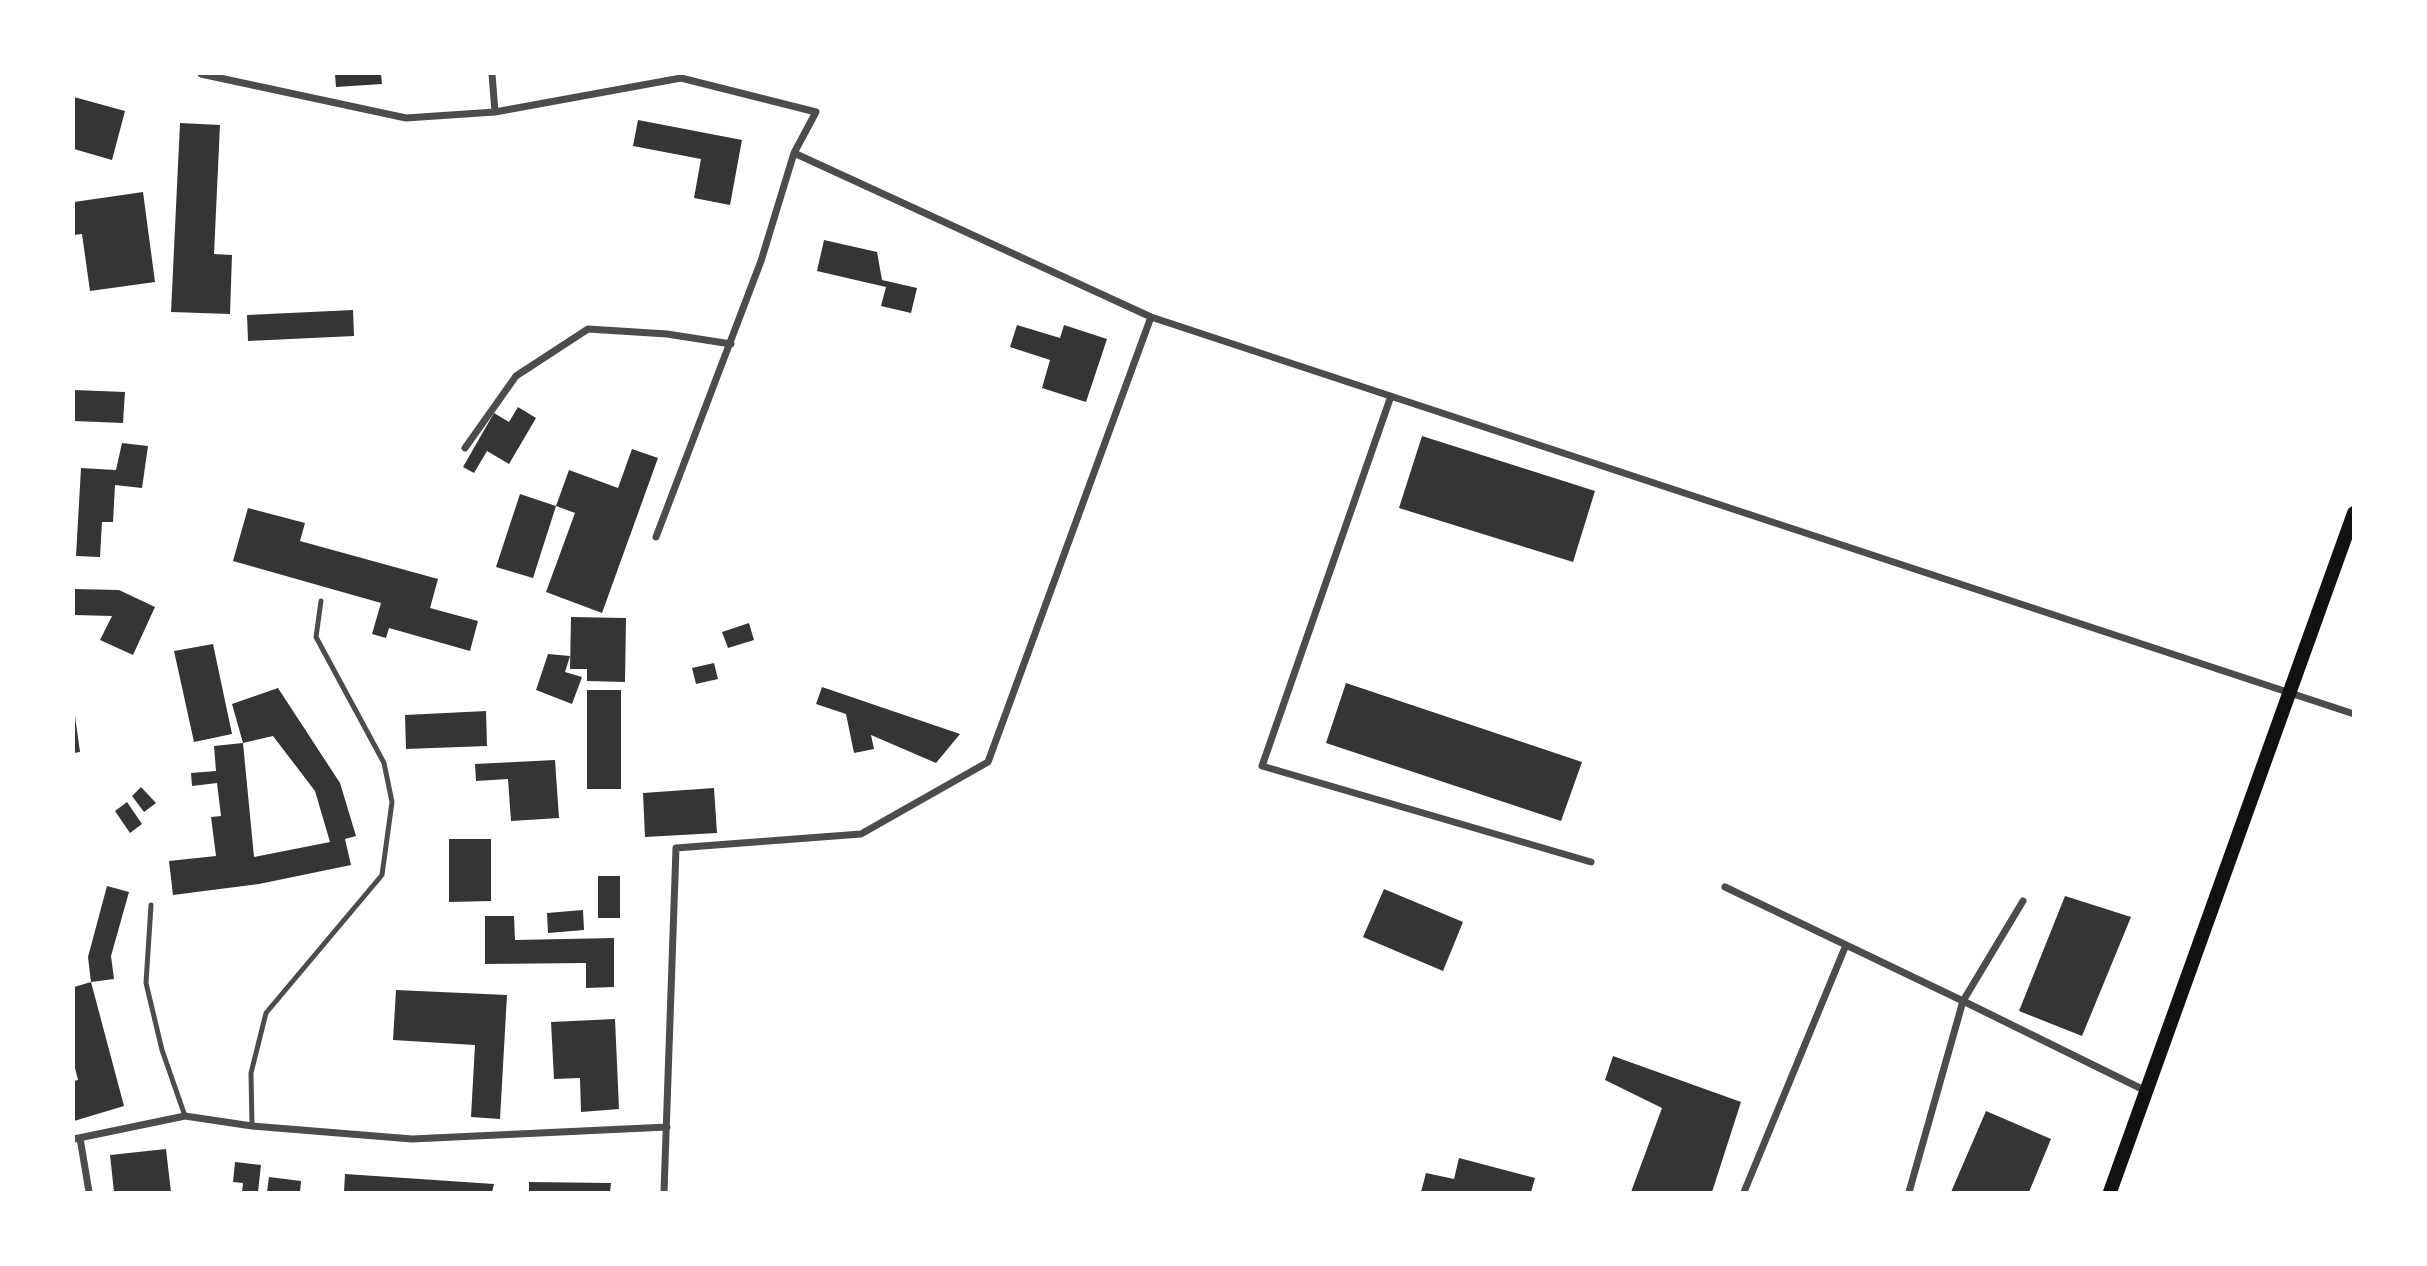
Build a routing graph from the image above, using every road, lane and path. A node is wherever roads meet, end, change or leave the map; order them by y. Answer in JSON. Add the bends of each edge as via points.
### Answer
{"nodes":[{"id":1,"x":200,"y":74,"type":"edge"},
{"id":2,"x":492,"y":74,"type":"edge"},
{"id":3,"x":495,"y":112,"type":"junction"},
{"id":4,"x":794,"y":153,"type":"junction"},
{"id":5,"x":1151,"y":317,"type":"junction"},
{"id":6,"x":731,"y":344,"type":"junction"},
{"id":7,"x":1391,"y":396,"type":"junction"},
{"id":8,"x":465,"y":448,"type":"dead end"},
{"id":9,"x":2354,"y":513,"type":"edge"},
{"id":10,"x":656,"y":537,"type":"dead end"},
{"id":11,"x":321,"y":601,"type":"dead end"},
{"id":12,"x":2290,"y":693,"type":"junction"},
{"id":13,"x":2354,"y":714,"type":"edge"},
{"id":14,"x":1591,"y":862,"type":"dead end"},
{"id":15,"x":1725,"y":887,"type":"dead end"},
{"id":16,"x":2023,"y":901,"type":"dead end"},
{"id":17,"x":151,"y":905,"type":"dead end"},
{"id":18,"x":1846,"y":945,"type":"junction"},
{"id":19,"x":1963,"y":1001,"type":"junction"},
{"id":20,"x":2146,"y":1091,"type":"junction"},
{"id":21,"x":184,"y":1116,"type":"junction"},
{"id":22,"x":252,"y":1126,"type":"junction"},
{"id":23,"x":667,"y":1127,"type":"junction"},
{"id":24,"x":77,"y":1138,"type":"edge"},
{"id":25,"x":89,"y":1192,"type":"edge"},
{"id":26,"x":664,"y":1192,"type":"edge"},
{"id":27,"x":1744,"y":1192,"type":"edge"},
{"id":28,"x":1909,"y":1192,"type":"edge"},
{"id":29,"x":2110,"y":1192,"type":"edge"}],
"edges":[{"from":1,"to":3,"type":"street","via":[[406,118]]},
{"from":2,"to":3,"type":"street"},
{"from":3,"to":4,"type":"street","via":[[681,78],[816,112]]},
{"from":4,"to":5,"type":"street"},
{"from":4,"to":6,"type":"street"},
{"from":5,"to":7,"type":"street"},
{"from":5,"to":23,"type":"street","via":[[988,762],[861,834],[676,848]]},
{"from":6,"to":8,"type":"street","via":[[588,329],[516,376]]},
{"from":6,"to":10,"type":"street"},
{"from":7,"to":12,"type":"street"},
{"from":7,"to":14,"type":"street","via":[[1262,766]]},
{"from":9,"to":12,"type":"main road"},
{"from":11,"to":22,"type":"lane","via":[[316,637],[384,763],[392,802],[382,875],[266,1013],[251,1073]]},
{"from":12,"to":13,"type":"street"},
{"from":12,"to":20,"type":"main road"},
{"from":15,"to":18,"type":"street"},
{"from":16,"to":19,"type":"street"},
{"from":17,"to":21,"type":"lane","via":[[146,983]]},
{"from":18,"to":19,"type":"street"},
{"from":18,"to":27,"type":"street"},
{"from":19,"to":20,"type":"street"},
{"from":19,"to":28,"type":"street"},
{"from":20,"to":29,"type":"main road"},
{"from":21,"to":22,"type":"street"},
{"from":21,"to":24,"type":"street"},
{"from":22,"to":23,"type":"street","via":[[412,1139]]},
{"from":23,"to":26,"type":"street"},
{"from":24,"to":25,"type":"street"}]}
